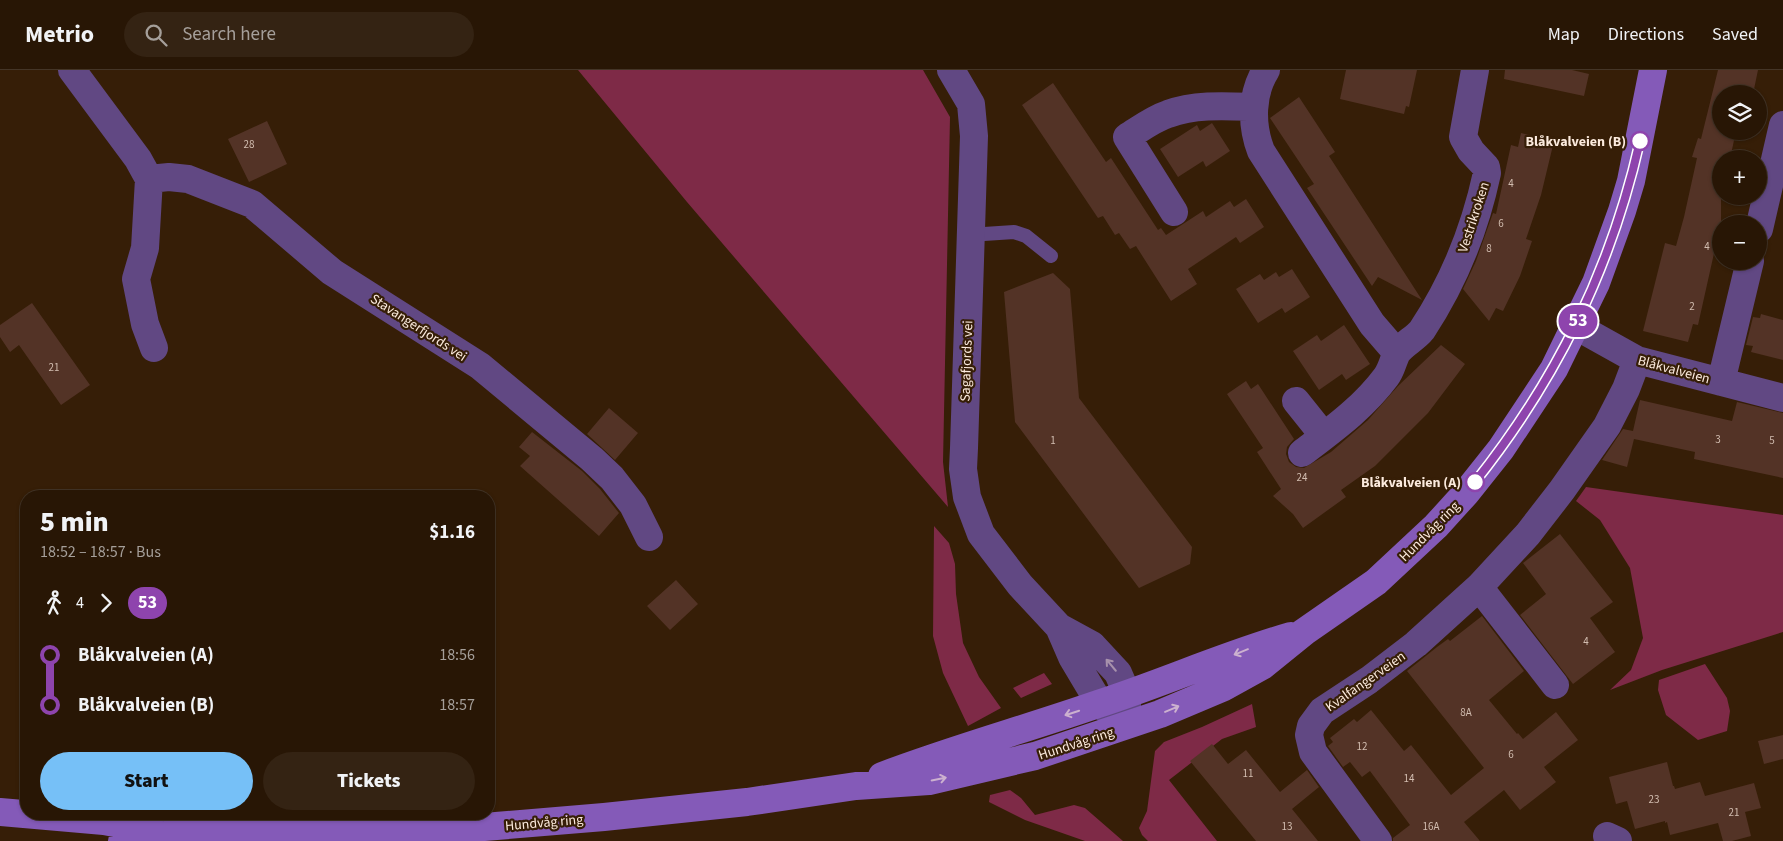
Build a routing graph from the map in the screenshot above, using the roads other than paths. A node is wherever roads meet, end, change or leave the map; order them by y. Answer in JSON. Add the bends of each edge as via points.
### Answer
{"nodes":[{"id":1,"x":72,"y":70,"type":"edge"},
{"id":2,"x":951,"y":70,"type":"edge"},
{"id":3,"x":1266,"y":70,"type":"edge"},
{"id":4,"x":1475,"y":70,"type":"edge"},
{"id":5,"x":1653,"y":70,"type":"edge"},
{"id":6,"x":1254,"y":107,"type":"junction"},
{"id":7,"x":1783,"y":125,"type":"edge"},
{"id":8,"x":149,"y":179,"type":"junction"},
{"id":9,"x":1174,"y":212,"type":"dead end"},
{"id":10,"x":1762,"y":215,"type":"edge"},
{"id":11,"x":970,"y":234,"type":"junction"},
{"id":12,"x":1051,"y":256,"type":"dead end"},
{"id":13,"x":1748,"y":270,"type":"edge"},
{"id":14,"x":1576,"y":326,"type":"junction"},
{"id":15,"x":154,"y":348,"type":"dead end"},
{"id":16,"x":1397,"y":353,"type":"junction"},
{"id":17,"x":1637,"y":360,"type":"junction"},
{"id":18,"x":1721,"y":382,"type":"junction"},
{"id":19,"x":1783,"y":398,"type":"edge"},
{"id":20,"x":1296,"y":401,"type":"dead end"},
{"id":21,"x":1324,"y":436,"type":"junction"},
{"id":22,"x":1302,"y":454,"type":"dead end"},
{"id":23,"x":649,"y":537,"type":"dead end"},
{"id":24,"x":1479,"y":587,"type":"junction"},
{"id":25,"x":1059,"y":627,"type":"junction"},
{"id":26,"x":1304,"y":632,"type":"junction"},
{"id":27,"x":1555,"y":685,"type":"dead end"},
{"id":28,"x":1127,"y":694,"type":"junction"},
{"id":29,"x":1100,"y":704,"type":"junction"},
{"id":30,"x":1127,"y":726,"type":"junction"},
{"id":31,"x":856,"y":786,"type":"junction"},
{"id":32,"x":0,"y":812,"type":"edge"},
{"id":33,"x":20,"y":814,"type":"edge"},
{"id":34,"x":92,"y":820,"type":"edge"},
{"id":35,"x":171,"y":834,"type":"junction"},
{"id":36,"x":484,"y":834,"type":"edge"},
{"id":37,"x":122,"y":841,"type":"edge"},
{"id":38,"x":1378,"y":841,"type":"edge"}],
"edges":[{"from":1,"to":8,"type":"street","via":[[138,158]]},
{"from":2,"to":11,"type":"street","name":"Sagafjords vei","via":[[971,104],[973,118]]},
{"from":3,"to":6,"type":"street"},
{"from":4,"to":16,"type":"street","name":"Vestrikroken","via":[[1463,137],[1486,167],[1485,184],[1470,233],[1440,300],[1420,333]]},
{"from":5,"to":14,"type":"main road","name":"Hundvåg ring","via":[[1622,211],[1596,283]]},
{"from":6,"to":9,"type":"street","via":[[1211,106],[1181,110],[1153,121],[1127,137]]},
{"from":6,"to":16,"type":"street","via":[[1256,136],[1261,151],[1372,324]]},
{"from":7,"to":10,"type":"street"},
{"from":8,"to":15,"type":"street","via":[[144,248],[136,279],[145,324]]},
{"from":8,"to":23,"type":"street","name":"Stavangerfjords vei","via":[[188,179],[252,204],[332,272],[480,366],[612,478],[633,505]]},
{"from":11,"to":12,"type":"lane","via":[[1014,232],[1026,236]]},
{"from":11,"to":25,"type":"street","name":"Sagafjords vei","via":[[963,469],[967,497],[988,545]]},
{"from":13,"to":18,"type":"street","name":"Blåkvalveien"},
{"from":14,"to":17,"type":"street","name":"Blåkvalveien"},
{"from":14,"to":26,"type":"main road","name":"Hundvåg ring","via":[[1524,416],[1466,493],[1376,582]]},
{"from":16,"to":21,"type":"street","name":"Vestrikroken","via":[[1393,366],[1374,391],[1350,416]]},
{"from":17,"to":18,"type":"street","name":"Blåkvalveien"},
{"from":17,"to":24,"type":"street","name":"Kvalfangerveien","via":[[1607,426],[1528,534]]},
{"from":18,"to":19,"type":"street","name":"Blåkvalveien"},
{"from":20,"to":21,"type":"street"},
{"from":21,"to":22,"type":"street","name":"Vestrikroken"},
{"from":24,"to":27,"type":"street"},
{"from":24,"to":38,"type":"street","name":"Kvalfangerveien","via":[[1416,644],[1322,711],[1311,726],[1309,735],[1313,752]]},
{"from":28,"to":25,"type":"street","name":"Sagafjords vei","one_way":true,"via":[[1118,673],[1092,645]]},
{"from":25,"to":29,"type":"street","name":"Sagafjords vei","via":[[1072,657]]},
{"from":26,"to":28,"type":"main road","name":"Hundvåg ring","one_way":true},
{"from":30,"to":26,"type":"main road","name":"Hundvåg ring","one_way":true,"via":[[1224,688],[1262,666]]},
{"from":28,"to":29,"type":"main road","name":"Hundvåg ring"},
{"from":28,"to":30,"type":"street","name":"Sagafjords vei"},
{"from":29,"to":30,"type":"street","name":"Sagafjords vei"},
{"from":29,"to":31,"type":"main road","name":"Hundvåg ring","one_way":true,"via":[[924,760]]},
{"from":31,"to":30,"type":"main road","name":"Hundvåg ring","one_way":true,"via":[[957,776],[1036,756]]},
{"from":31,"to":36,"type":"main road","name":"Hundvåg ring"},
{"from":32,"to":33,"type":"main road","name":"Hundvåg ring"},
{"from":34,"to":35,"type":"main road","name":"Hundvåg ring"},
{"from":35,"to":36,"type":"main road","name":"Hundvåg ring"},
{"from":35,"to":37,"type":"main road","name":"Hundvåg ring"}]}
